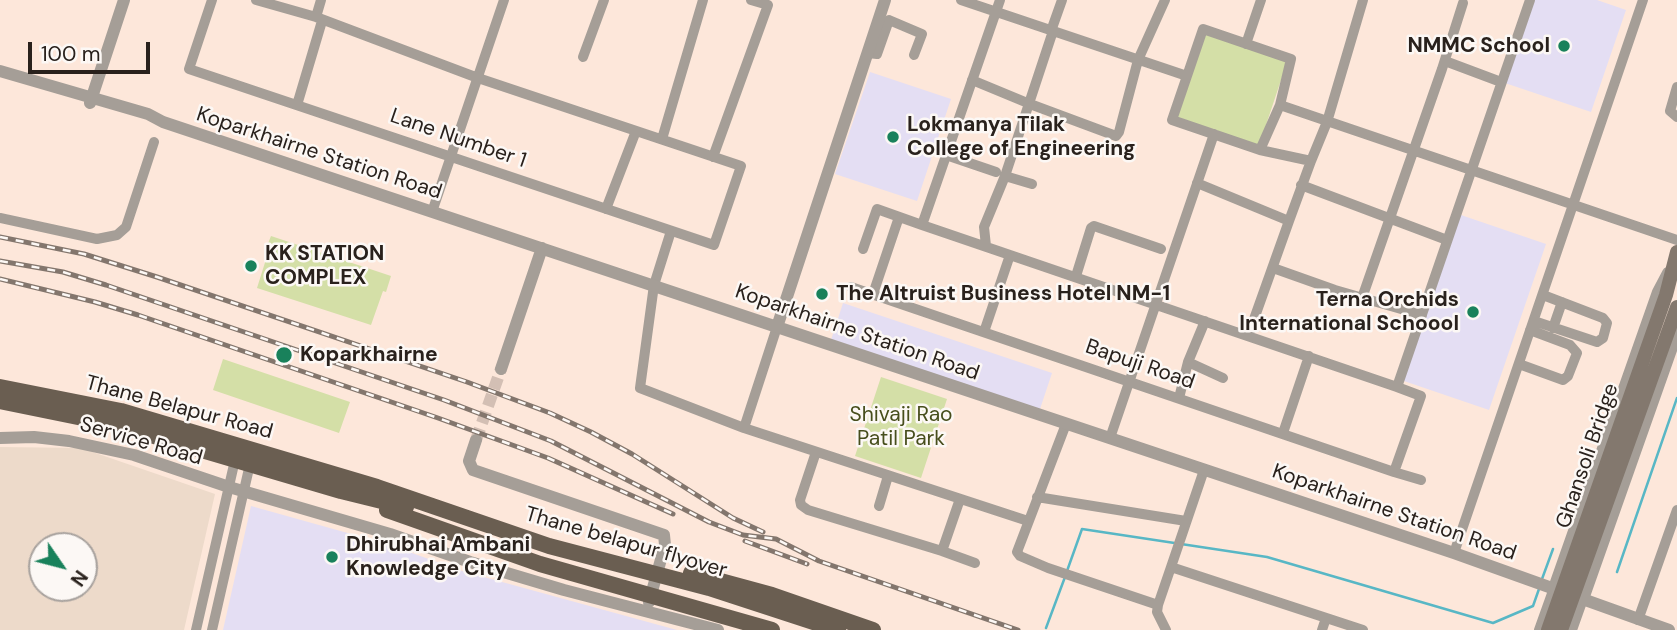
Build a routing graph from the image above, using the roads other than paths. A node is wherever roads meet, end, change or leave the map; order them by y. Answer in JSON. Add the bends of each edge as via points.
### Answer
{"nodes":[{"id":1,"x":124,"y":0,"type":"edge"},
{"id":2,"x":212,"y":0,"type":"edge"},
{"id":3,"x":256,"y":0,"type":"edge"},
{"id":4,"x":321,"y":0,"type":"edge"},
{"id":5,"x":504,"y":0,"type":"edge"},
{"id":6,"x":604,"y":0,"type":"edge"},
{"id":7,"x":703,"y":0,"type":"edge"},
{"id":8,"x":751,"y":0,"type":"edge"},
{"id":9,"x":885,"y":0,"type":"edge"},
{"id":10,"x":961,"y":0,"type":"edge"},
{"id":11,"x":1000,"y":0,"type":"edge"},
{"id":12,"x":1062,"y":0,"type":"edge"},
{"id":13,"x":1165,"y":0,"type":"edge"},
{"id":14,"x":1261,"y":0,"type":"edge"},
{"id":15,"x":1363,"y":0,"type":"edge"},
{"id":16,"x":1530,"y":0,"type":"edge"},
{"id":17,"x":1643,"y":0,"type":"edge"},
{"id":18,"x":1462,"y":3,"type":"dead end"},
{"id":19,"x":996,"y":12,"type":"junction"},
{"id":20,"x":883,"y":18,"type":"junction"},
{"id":21,"x":319,"y":19,"type":"junction"},
{"id":22,"x":1052,"y":31,"type":"junction"},
{"id":23,"x":1246,"y":44,"type":"junction"},
{"id":24,"x":915,"y":55,"type":"dead end"},
{"id":25,"x":583,"y":57,"type":"dead end"},
{"id":26,"x":1138,"y":60,"type":"junction"},
{"id":27,"x":1444,"y":61,"type":"junction"},
{"id":28,"x":0,"y":71,"type":"edge"},
{"id":29,"x":1187,"y":76,"type":"junction"},
{"id":30,"x":478,"y":78,"type":"junction"},
{"id":31,"x":0,"y":79,"type":"edge"},
{"id":32,"x":972,"y":79,"type":"junction"},
{"id":33,"x":1501,"y":82,"type":"junction"},
{"id":34,"x":1677,"y":87,"type":"edge"},
{"id":35,"x":91,"y":101,"type":"junction"},
{"id":36,"x":1030,"y":104,"type":"junction"},
{"id":37,"x":297,"y":105,"type":"junction"},
{"id":38,"x":1280,"y":106,"type":"junction"},
{"id":39,"x":1677,"y":117,"type":"edge"},
{"id":40,"x":1327,"y":122,"type":"junction"},
{"id":41,"x":636,"y":131,"type":"junction"},
{"id":42,"x":1214,"y":134,"type":"junction"},
{"id":43,"x":663,"y":139,"type":"junction"},
{"id":44,"x":154,"y":142,"type":"dead end"},
{"id":45,"x":1261,"y":150,"type":"junction"},
{"id":46,"x":1413,"y":151,"type":"junction"},
{"id":47,"x":946,"y":155,"type":"junction"},
{"id":48,"x":451,"y":157,"type":"junction"},
{"id":49,"x":713,"y":157,"type":"junction"},
{"id":50,"x":1311,"y":161,"type":"junction"},
{"id":51,"x":1471,"y":170,"type":"junction"},
{"id":52,"x":1001,"y":174,"type":"junction"},
{"id":53,"x":1197,"y":183,"type":"junction"},
{"id":54,"x":1032,"y":184,"type":"dead end"},
{"id":55,"x":1301,"y":185,"type":"junction"},
{"id":56,"x":1573,"y":205,"type":"junction"},
{"id":57,"x":606,"y":209,"type":"junction"},
{"id":58,"x":432,"y":212,"type":"junction"},
{"id":59,"x":899,"y":217,"type":"junction"},
{"id":60,"x":0,"y":218,"type":"edge"},
{"id":61,"x":1391,"y":218,"type":"junction"},
{"id":62,"x":1289,"y":221,"type":"junction"},
{"id":63,"x":922,"y":225,"type":"junction"},
{"id":64,"x":671,"y":231,"type":"junction"},
{"id":65,"x":1447,"y":240,"type":"junction"},
{"id":66,"x":1677,"y":240,"type":"edge"},
{"id":67,"x":986,"y":246,"type":"junction"},
{"id":68,"x":542,"y":248,"type":"junction"},
{"id":69,"x":863,"y":249,"type":"dead end"},
{"id":70,"x":1161,"y":249,"type":"dead end"},
{"id":71,"x":1010,"y":255,"type":"junction"},
{"id":72,"x":1675,"y":258,"type":"edge"},
{"id":73,"x":1273,"y":268,"type":"junction"},
{"id":74,"x":1076,"y":276,"type":"junction"},
{"id":75,"x":654,"y":285,"type":"junction"},
{"id":76,"x":850,"y":286,"type":"dead end"},
{"id":77,"x":873,"y":294,"type":"junction"},
{"id":78,"x":1543,"y":295,"type":"junction"},
{"id":79,"x":1362,"y":298,"type":"junction"},
{"id":80,"x":1562,"y":302,"type":"junction"},
{"id":81,"x":1156,"y":304,"type":"junction"},
{"id":82,"x":1677,"y":307,"type":"edge"},
{"id":83,"x":1422,"y":314,"type":"junction"},
{"id":84,"x":1205,"y":321,"type":"junction"},
{"id":85,"x":1532,"y":326,"type":"junction"},
{"id":86,"x":777,"y":327,"type":"junction"},
{"id":87,"x":1553,"y":328,"type":"junction"},
{"id":88,"x":984,"y":332,"type":"junction"},
{"id":89,"x":1677,"y":333,"type":"edge"},
{"id":90,"x":1248,"y":336,"type":"junction"},
{"id":91,"x":1309,"y":356,"type":"junction"},
{"id":92,"x":1188,"y":362,"type":"junction"},
{"id":93,"x":1519,"y":364,"type":"junction"},
{"id":94,"x":500,"y":369,"type":"tunnel mouth"},
{"id":95,"x":1223,"y":378,"type":"dead end"},
{"id":96,"x":1130,"y":381,"type":"junction"},
{"id":97,"x":0,"y":387,"type":"edge"},
{"id":98,"x":1397,"y":387,"type":"junction"},
{"id":99,"x":1179,"y":398,"type":"junction"},
{"id":100,"x":0,"y":401,"type":"edge"},
{"id":101,"x":1066,"y":424,"type":"junction"},
{"id":102,"x":744,"y":428,"type":"junction"},
{"id":103,"x":1283,"y":433,"type":"junction"},
{"id":104,"x":0,"y":438,"type":"edge"},
{"id":105,"x":1110,"y":438,"type":"junction"},
{"id":106,"x":476,"y":440,"type":"tunnel mouth"},
{"id":107,"x":816,"y":452,"type":"junction"},
{"id":108,"x":242,"y":462,"type":"junction"},
{"id":109,"x":1203,"y":470,"type":"junction"},
{"id":110,"x":1394,"y":472,"type":"junction"},
{"id":111,"x":888,"y":476,"type":"junction"},
{"id":112,"x":1421,"y":480,"type":"dead end"},
{"id":113,"x":344,"y":484,"type":"junction"},
{"id":114,"x":229,"y":487,"type":"junction"},
{"id":115,"x":244,"y":492,"type":"junction"},
{"id":116,"x":1037,"y":497,"type":"junction"},
{"id":117,"x":960,"y":499,"type":"junction"},
{"id":118,"x":401,"y":500,"type":"junction"},
{"id":119,"x":879,"y":506,"type":"dead end"},
{"id":120,"x":1677,"y":510,"type":"edge"},
{"id":121,"x":1186,"y":521,"type":"junction"},
{"id":122,"x":1028,"y":522,"type":"junction"},
{"id":123,"x":1674,"y":529,"type":"edge"},
{"id":124,"x":942,"y":551,"type":"junction"},
{"id":125,"x":1454,"y":553,"type":"junction"},
{"id":126,"x":975,"y":563,"type":"dead end"},
{"id":127,"x":1172,"y":563,"type":"junction"},
{"id":128,"x":666,"y":566,"type":"junction"},
{"id":129,"x":1546,"y":585,"type":"junction"},
{"id":130,"x":1583,"y":599,"type":"junction"},
{"id":131,"x":656,"y":605,"type":"junction"},
{"id":132,"x":1158,"y":605,"type":"junction"},
{"id":133,"x":1326,"y":618,"type":"junction"},
{"id":134,"x":1638,"y":620,"type":"junction"},
{"id":135,"x":196,"y":630,"type":"edge"},
{"id":136,"x":212,"y":630,"type":"edge"},
{"id":137,"x":718,"y":630,"type":"edge"},
{"id":138,"x":772,"y":630,"type":"edge"},
{"id":139,"x":806,"y":630,"type":"edge"},
{"id":140,"x":838,"y":630,"type":"edge"},
{"id":141,"x":873,"y":630,"type":"edge"},
{"id":142,"x":1167,"y":630,"type":"edge"},
{"id":143,"x":1322,"y":630,"type":"edge"},
{"id":144,"x":1363,"y":630,"type":"edge"},
{"id":145,"x":1539,"y":630,"type":"edge"},
{"id":146,"x":1548,"y":630,"type":"edge"},
{"id":147,"x":1561,"y":630,"type":"edge"},
{"id":148,"x":1572,"y":630,"type":"edge"},
{"id":149,"x":1669,"y":630,"type":"edge"}],
"edges":[{"from":1,"to":35,"type":"street"},
{"from":2,"to":37,"type":"street","name":"Lane Number 1","via":[[189,69]]},
{"from":3,"to":21,"type":"street"},
{"from":4,"to":21,"type":"street"},
{"from":5,"to":30,"type":"street"},
{"from":6,"to":25,"type":"street"},
{"from":7,"to":43,"type":"street"},
{"from":8,"to":49,"type":"street","via":[[768,5]]},
{"from":9,"to":20,"type":"street"},
{"from":10,"to":19,"type":"street"},
{"from":11,"to":19,"type":"street"},
{"from":12,"to":22,"type":"street"},
{"from":13,"to":26,"type":"street"},
{"from":14,"to":23,"type":"street"},
{"from":15,"to":40,"type":"street"},
{"from":16,"to":33,"type":"street"},
{"from":17,"to":56,"type":"street"},
{"from":18,"to":27,"type":"street"},
{"from":19,"to":22,"type":"street"},
{"from":19,"to":32,"type":"street"},
{"from":20,"to":24,"type":"street","via":[[922,34]]},
{"from":20,"to":86,"type":"street"},
{"from":21,"to":30,"type":"street"},
{"from":21,"to":37,"type":"street"},
{"from":22,"to":26,"type":"street"},
{"from":22,"to":36,"type":"street"},
{"from":23,"to":29,"type":"street","via":[[1203,29]]},
{"from":23,"to":38,"type":"street","via":[[1292,59]]},
{"from":26,"to":29,"type":"street"},
{"from":26,"to":36,"type":"street","via":[[1116,136]]},
{"from":27,"to":33,"type":"street"},
{"from":27,"to":46,"type":"street"},
{"from":28,"to":35,"type":"street","name":"Koparkhairne Station Road"},
{"from":29,"to":42,"type":"street","via":[[1172,120]]},
{"from":30,"to":41,"type":"street"},
{"from":30,"to":48,"type":"street"},
{"from":31,"to":35,"type":"street","name":"Koparkhairne Station Road"},
{"from":32,"to":36,"type":"street"},
{"from":32,"to":47,"type":"street"},
{"from":33,"to":51,"type":"street"},
{"from":34,"to":39,"type":"street","via":[[1670,111]]},
{"from":35,"to":58,"type":"street","name":"Koparkhairne Station Road","via":[[148,114]]},
{"from":36,"to":52,"type":"street"},
{"from":37,"to":48,"type":"street","name":"Lane Number 1"},
{"from":38,"to":40,"type":"street"},
{"from":38,"to":45,"type":"street"},
{"from":40,"to":46,"type":"street"},
{"from":40,"to":50,"type":"street"},
{"from":41,"to":43,"type":"street"},
{"from":41,"to":57,"type":"street"},
{"from":42,"to":45,"type":"street"},
{"from":42,"to":53,"type":"street"},
{"from":43,"to":49,"type":"street"},
{"from":44,"to":60,"type":"street","via":[[126,227],[117,235],[97,239]]},
{"from":45,"to":50,"type":"street"},
{"from":46,"to":51,"type":"street"},
{"from":46,"to":61,"type":"street"},
{"from":47,"to":52,"type":"street"},
{"from":47,"to":63,"type":"street"},
{"from":48,"to":57,"type":"street","name":"Lane Number 1"},
{"from":48,"to":58,"type":"street"},
{"from":49,"to":64,"type":"street","name":"Lane Number 1","via":[[741,166],[714,245]]},
{"from":50,"to":55,"type":"street"},
{"from":51,"to":56,"type":"street"},
{"from":51,"to":65,"type":"street"},
{"from":52,"to":54,"type":"street"},
{"from":52,"to":67,"type":"street","via":[[984,227]]},
{"from":53,"to":62,"type":"street"},
{"from":53,"to":81,"type":"street"},
{"from":55,"to":61,"type":"street"},
{"from":55,"to":62,"type":"street"},
{"from":56,"to":66,"type":"street"},
{"from":56,"to":78,"type":"street"},
{"from":57,"to":64,"type":"street","name":"Lane Number 1"},
{"from":58,"to":68,"type":"street","name":"Koparkhairne Station Road"},
{"from":59,"to":63,"type":"street"},
{"from":59,"to":69,"type":"street","via":[[877,209]]},
{"from":59,"to":77,"type":"street"},
{"from":61,"to":65,"type":"street"},
{"from":61,"to":79,"type":"street"},
{"from":62,"to":73,"type":"street"},
{"from":63,"to":67,"type":"street"},
{"from":64,"to":75,"type":"street"},
{"from":65,"to":83,"type":"street"},
{"from":67,"to":71,"type":"street"},
{"from":68,"to":75,"type":"street","name":"Koparkhairne Station Road"},
{"from":68,"to":94,"type":"street"},
{"from":70,"to":74,"type":"street","via":[[1094,226]]},
{"from":71,"to":74,"type":"street"},
{"from":71,"to":88,"type":"street"},
{"from":72,"to":129,"type":"street"},
{"from":72,"to":146,"type":"main road","name":"Ghansoli Bridge"},
{"from":73,"to":79,"type":"street"},
{"from":73,"to":90,"type":"street"},
{"from":74,"to":81,"type":"street"},
{"from":75,"to":86,"type":"street","name":"Koparkhairne Station Road"},
{"from":75,"to":102,"type":"street","via":[[640,388]]},
{"from":76,"to":77,"type":"street","name":"Bapuji Road"},
{"from":77,"to":88,"type":"street","name":"Bapuji Road"},
{"from":78,"to":80,"type":"street"},
{"from":78,"to":85,"type":"street"},
{"from":79,"to":83,"type":"street"},
{"from":80,"to":87,"type":"street"},
{"from":80,"to":87,"type":"street","via":[[1603,318],[1607,323],[1603,338],[1597,342]]},
{"from":81,"to":84,"type":"street"},
{"from":81,"to":96,"type":"street"},
{"from":82,"to":147,"type":"main road","name":"Ghansoli Bridge"},
{"from":83,"to":98,"type":"street"},
{"from":84,"to":90,"type":"street"},
{"from":84,"to":92,"type":"street"},
{"from":85,"to":87,"type":"street"},
{"from":85,"to":93,"type":"street"},
{"from":85,"to":93,"type":"street","via":[[1577,353],[1563,380]]},
{"from":86,"to":101,"type":"street","name":"Koparkhairne Station Road"},
{"from":86,"to":102,"type":"street"},
{"from":88,"to":96,"type":"street","name":"Bapuji Road"},
{"from":89,"to":130,"type":"street"},
{"from":90,"to":91,"type":"street"},
{"from":91,"to":98,"type":"street"},
{"from":91,"to":103,"type":"street"},
{"from":92,"to":95,"type":"street"},
{"from":92,"to":99,"type":"street"},
{"from":93,"to":125,"type":"street"},
{"from":96,"to":99,"type":"street","name":"Bapuji Road"},
{"from":96,"to":105,"type":"street"},
{"from":97,"to":113,"type":"main road","name":"Thane Belapur Road","via":[[121,411]]},
{"from":98,"to":110,"type":"street","via":[[1421,396]]},
{"from":99,"to":103,"type":"street","name":"Bapuji Road"},
{"from":100,"to":108,"type":"main road","name":"Thane Belapur Road","via":[[117,425]]},
{"from":101,"to":105,"type":"street","name":"Koparkhairne Station Road"},
{"from":101,"to":116,"type":"street"},
{"from":102,"to":107,"type":"street"},
{"from":103,"to":110,"type":"street","name":"Bapuji Road"},
{"from":104,"to":114,"type":"street","name":"Service Road","via":[[80,443],[134,455]]},
{"from":105,"to":109,"type":"street","name":"Koparkhairne Station Road"},
{"from":106,"to":128,"type":"street","via":[[469,461],[473,470],[664,535]]},
{"from":107,"to":111,"type":"street"},
{"from":107,"to":124,"type":"street","via":[[800,500],[804,508]]},
{"from":108,"to":113,"type":"main road","name":"Thane Belapur Road"},
{"from":108,"to":114,"type":"street"},
{"from":108,"to":115,"type":"street"},
{"from":109,"to":121,"type":"street"},
{"from":109,"to":125,"type":"street","name":"Koparkhairne Station Road"},
{"from":110,"to":112,"type":"street","name":"Bapuji Road"},
{"from":111,"to":117,"type":"street"},
{"from":111,"to":119,"type":"street"},
{"from":113,"to":118,"type":"main road"},
{"from":113,"to":128,"type":"main road","via":[[405,485],[550,535]]},
{"from":113,"to":131,"type":"main road","via":[[396,514]]},
{"from":114,"to":115,"type":"street","name":"Service Road"},
{"from":114,"to":135,"type":"street"},
{"from":115,"to":131,"type":"street","name":"Service Road","via":[[517,576]]},
{"from":115,"to":136,"type":"street"},
{"from":116,"to":121,"type":"street"},
{"from":116,"to":122,"type":"street"},
{"from":117,"to":122,"type":"street"},
{"from":117,"to":124,"type":"street"},
{"from":118,"to":139,"type":"main road","name":"Thane belapur flyover","via":[[546,556]]},
{"from":118,"to":140,"type":"main road","name":"Thane belapur flyover"},
{"from":120,"to":123,"type":"street"},
{"from":121,"to":127,"type":"street"},
{"from":122,"to":132,"type":"street","via":[[1017,552],[1020,555]]},
{"from":123,"to":134,"type":"street"},
{"from":124,"to":126,"type":"street"},
{"from":125,"to":129,"type":"street","name":"Koparkhairne Station Road"},
{"from":127,"to":132,"type":"street"},
{"from":127,"to":133,"type":"street"},
{"from":128,"to":131,"type":"main road"},
{"from":128,"to":141,"type":"main road","via":[[772,595]]},
{"from":129,"to":130,"type":"street","name":"Koparkhairne Station Road"},
{"from":129,"to":145,"type":"street"},
{"from":130,"to":134,"type":"street","name":"Koparkhairne Station Road"},
{"from":130,"to":148,"type":"street"},
{"from":131,"to":137,"type":"street","name":"Service Road"},
{"from":131,"to":138,"type":"main road"},
{"from":132,"to":142,"type":"street"},
{"from":133,"to":143,"type":"street"},
{"from":133,"to":144,"type":"street"},
{"from":134,"to":149,"type":"street","name":"Koparkhairne Station Road"}]}
